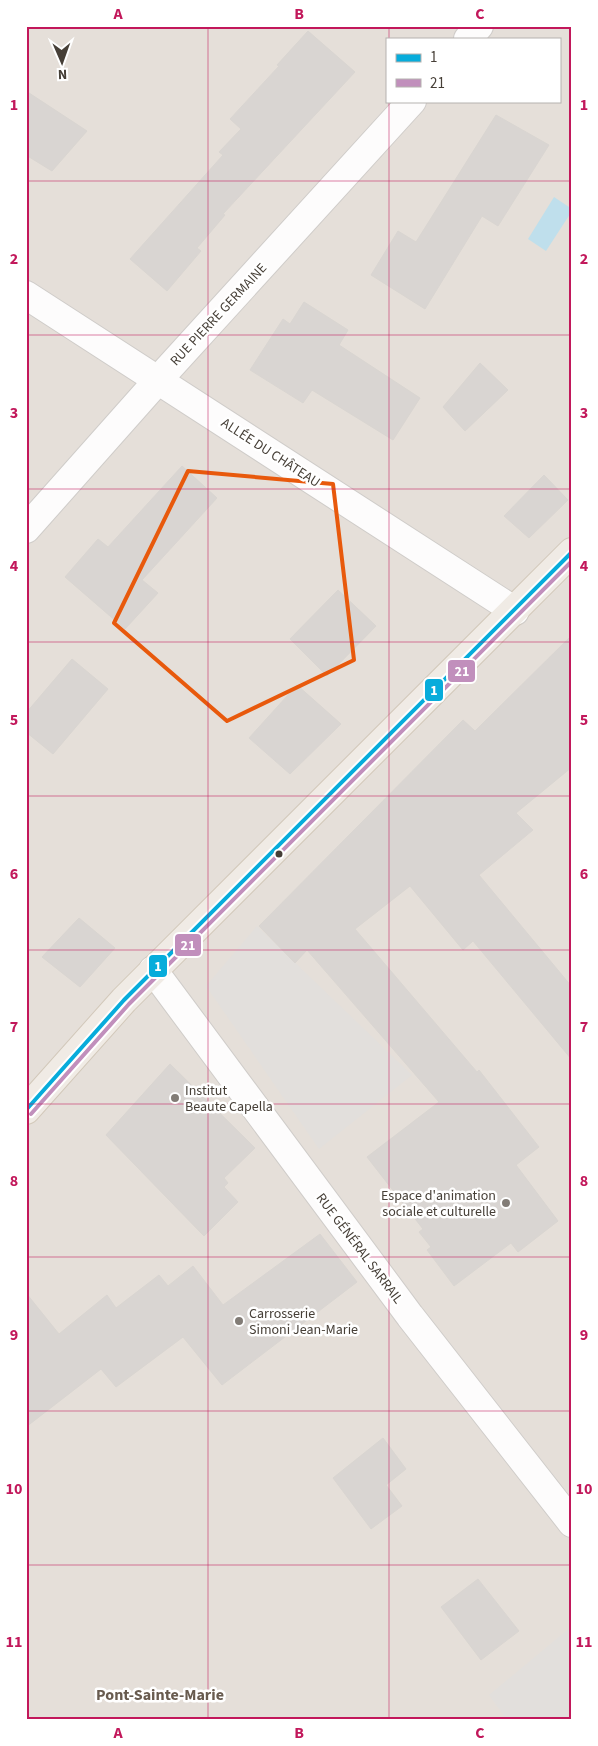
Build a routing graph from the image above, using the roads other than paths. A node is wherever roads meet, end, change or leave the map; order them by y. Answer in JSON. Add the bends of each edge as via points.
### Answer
{"nodes":[{"id":1,"x":479,"y":26,"type":"edge"},
{"id":2,"x":469,"y":38,"type":"edge"},
{"id":3,"x":411,"y":102,"type":"edge"},
{"id":4,"x":26,"y":295,"type":"edge"},
{"id":5,"x":158,"y":380,"type":"junction"},
{"id":6,"x":26,"y":529,"type":"edge"},
{"id":7,"x":572,"y":552,"type":"edge"},
{"id":8,"x":515,"y":611,"type":"junction"},
{"id":9,"x":153,"y":970,"type":"junction"},
{"id":10,"x":26,"y":1110,"type":"edge"},
{"id":11,"x":572,"y":1523,"type":"edge"}],
"edges":[{"from":1,"to":2,"type":"street"},
{"from":3,"to":5,"type":"street","name":"RUE PIERRE GERMAINE"},
{"from":4,"to":5,"type":"street","name":"ALLÉE DU CHÂTEAU"},
{"from":5,"to":6,"type":"street","name":"RUE PIERRE GERMAINE"},
{"from":5,"to":8,"type":"street","name":"ALLÉE DU CHÂTEAU"},
{"from":7,"to":8,"type":"main road"},
{"from":8,"to":9,"type":"main road"},
{"from":9,"to":10,"type":"main road"},
{"from":9,"to":11,"type":"street","name":"RUE GÉNÉRAL SARRAIL","via":[[410,1316]]}]}
